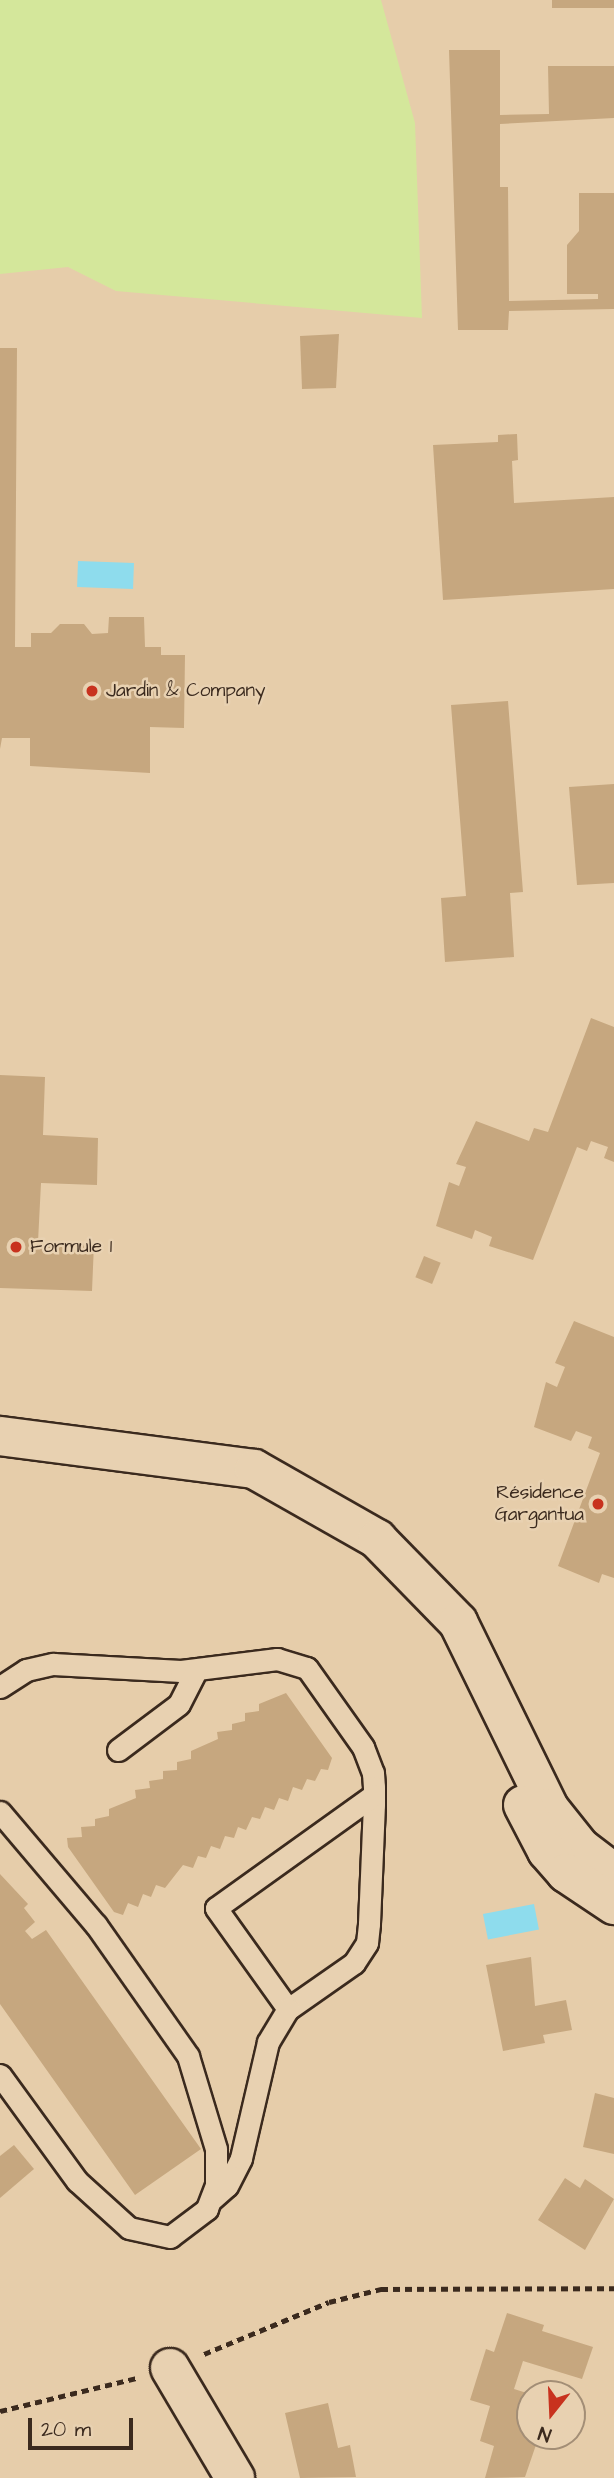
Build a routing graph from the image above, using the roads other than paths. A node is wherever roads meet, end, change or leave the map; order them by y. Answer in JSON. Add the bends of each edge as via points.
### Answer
{"nodes":[{"id":1,"x":0,"y":1436,"type":"edge"},
{"id":2,"x":196,"y":1670,"type":"junction"},
{"id":3,"x":0,"y":1687,"type":"edge"},
{"id":4,"x":506,"y":1724,"type":"junction"},
{"id":5,"x":118,"y":1750,"type":"dead end"},
{"id":6,"x":374,"y":1795,"type":"junction"},
{"id":7,"x":0,"y":1812,"type":"edge"},
{"id":8,"x":614,"y":1873,"type":"edge"},
{"id":9,"x":614,"y":1905,"type":"edge"},
{"id":10,"x":288,"y":2009,"type":"junction"},
{"id":11,"x":0,"y":2075,"type":"edge"},
{"id":12,"x":213,"y":2198,"type":"junction"},
{"id":13,"x":170,"y":2368,"type":"road end"},
{"id":14,"x":235,"y":2478,"type":"edge"}],
"edges":[{"from":1,"to":4,"type":"street","via":[[254,1469],[377,1539],[458,1622]]},
{"from":2,"to":3,"type":"lane","via":[[42,1665]]},
{"from":2,"to":5,"type":"lane","via":[[179,1704]]},
{"from":2,"to":6,"type":"lane","via":[[277,1659],[307,1668],[363,1747]]},
{"from":4,"to":8,"type":"street","via":[[564,1830]]},
{"from":4,"to":9,"type":"street","via":[[518,1790],[547,1851],[566,1873]]},
{"from":6,"to":10,"type":"lane","via":[[367,1943],[354,1964]]},
{"from":6,"to":10,"type":"lane","via":[[216,1908]]},
{"from":7,"to":12,"type":"lane","via":[[96,1925],[188,2056],[216,2149]]},
{"from":10,"to":12,"type":"lane","via":[[268,2042],[241,2158],[227,2186]]},
{"from":11,"to":12,"type":"lane","via":[[77,2181],[130,2228],[170,2237],[195,2223]]},
{"from":13,"to":14,"type":"street"}]}
